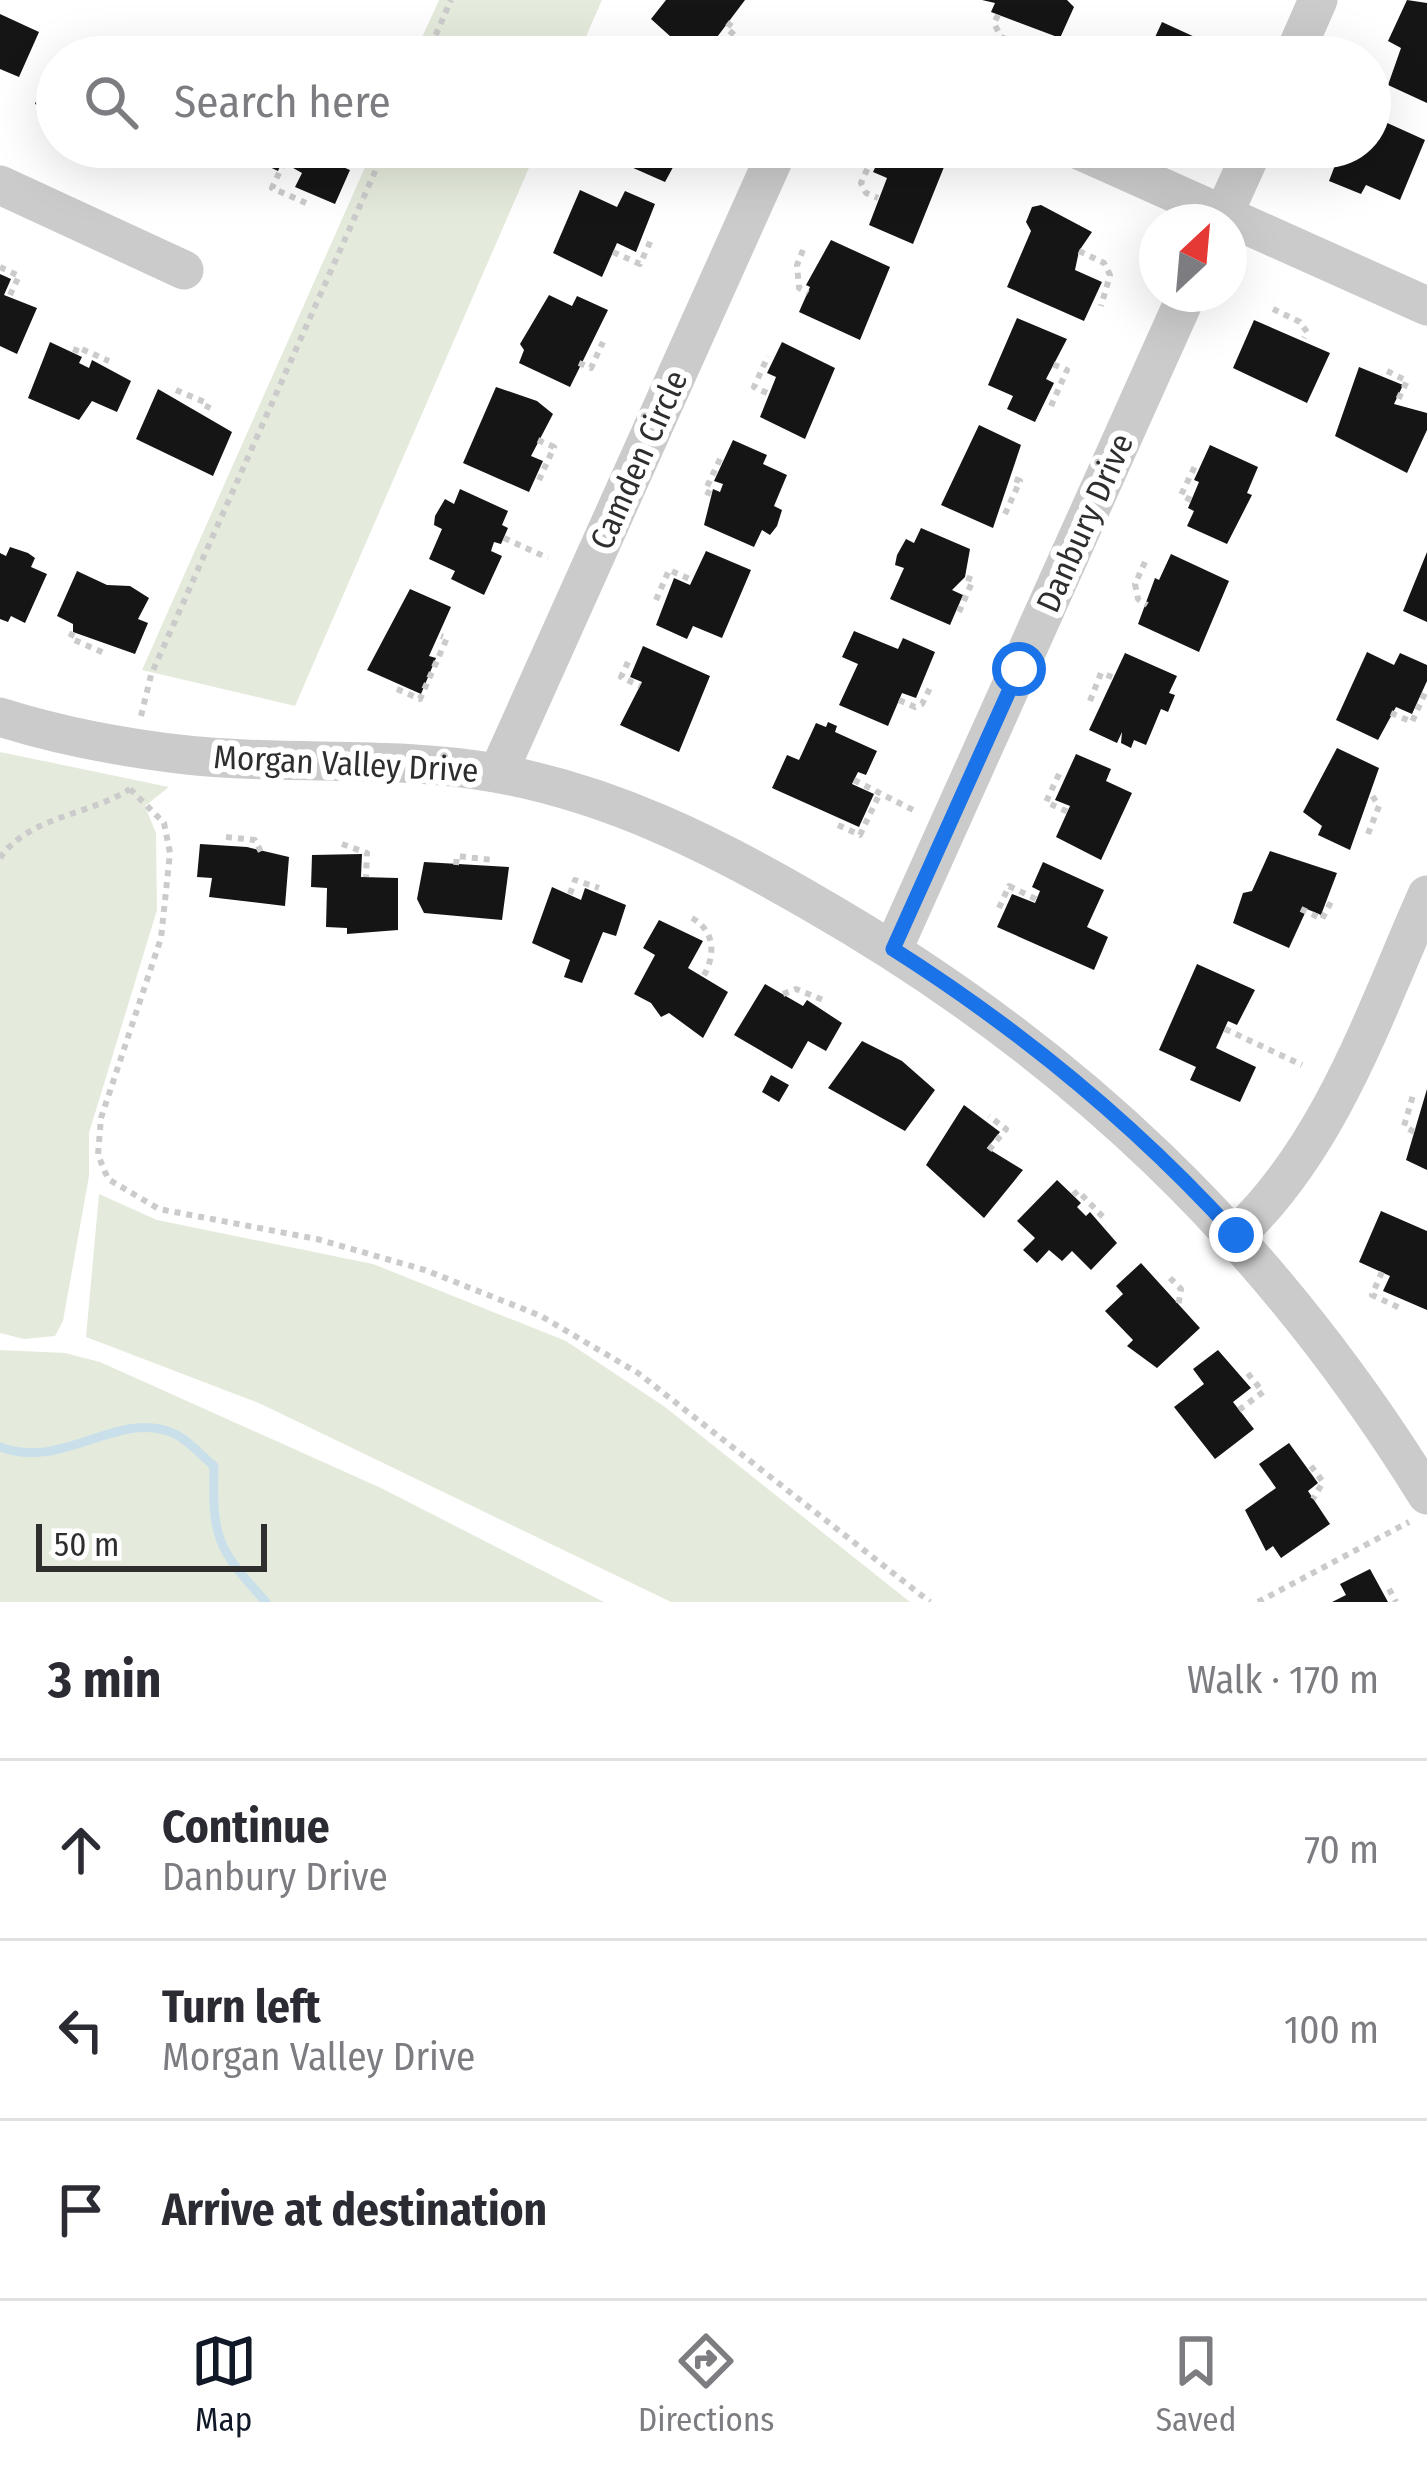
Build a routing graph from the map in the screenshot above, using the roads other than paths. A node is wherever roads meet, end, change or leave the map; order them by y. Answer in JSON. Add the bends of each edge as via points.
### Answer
{"nodes":[{"id":1,"x":1318,"y":0,"type":"edge"},
{"id":2,"x":1302,"y":36,"type":"edge"},
{"id":3,"x":770,"y":168,"type":"edge"},
{"id":4,"x":1116,"y":168,"type":"edge"},
{"id":5,"x":1244,"y":168,"type":"edge"},
{"id":6,"x":0,"y":184,"type":"edge"},
{"id":7,"x":1192,"y":204,"type":"edge"},
{"id":8,"x":1228,"y":204,"type":"edge"},
{"id":9,"x":1247,"y":229,"type":"edge"},
{"id":10,"x":184,"y":270,"type":"dead end"},
{"id":11,"x":1427,"y":306,"type":"edge"},
{"id":12,"x":1179,"y":312,"type":"edge"},
{"id":13,"x":0,"y":717,"type":"edge"},
{"id":14,"x":498,"y":773,"type":"junction"},
{"id":15,"x":1427,"y":895,"type":"edge"},
{"id":16,"x":893,"y":949,"type":"junction"},
{"id":17,"x":1236,"y":1235,"type":"junction"},
{"id":18,"x":1422,"y":1507,"type":"edge"}],
"edges":[{"from":1,"to":2,"type":"street"},
{"from":3,"to":14,"type":"street","name":"Camden Circle"},
{"from":4,"to":7,"type":"street"},
{"from":5,"to":8,"type":"street"},
{"from":6,"to":10,"type":"street"},
{"from":9,"to":11,"type":"street"},
{"from":12,"to":16,"type":"street","name":"Danbury Drive"},
{"from":13,"to":14,"type":"street","name":"Morgan Valley Drive","via":[[189,755]]},
{"from":14,"to":16,"type":"street","name":"Morgan Valley Drive","via":[[677,830]]},
{"from":15,"to":17,"type":"street","via":[[1293,1174]]},
{"from":16,"to":17,"type":"street","name":"Morgan Valley Drive","via":[[1041,1052]]},
{"from":17,"to":18,"type":"street","name":"Morgan Valley Drive","via":[[1323,1340]]}]}
